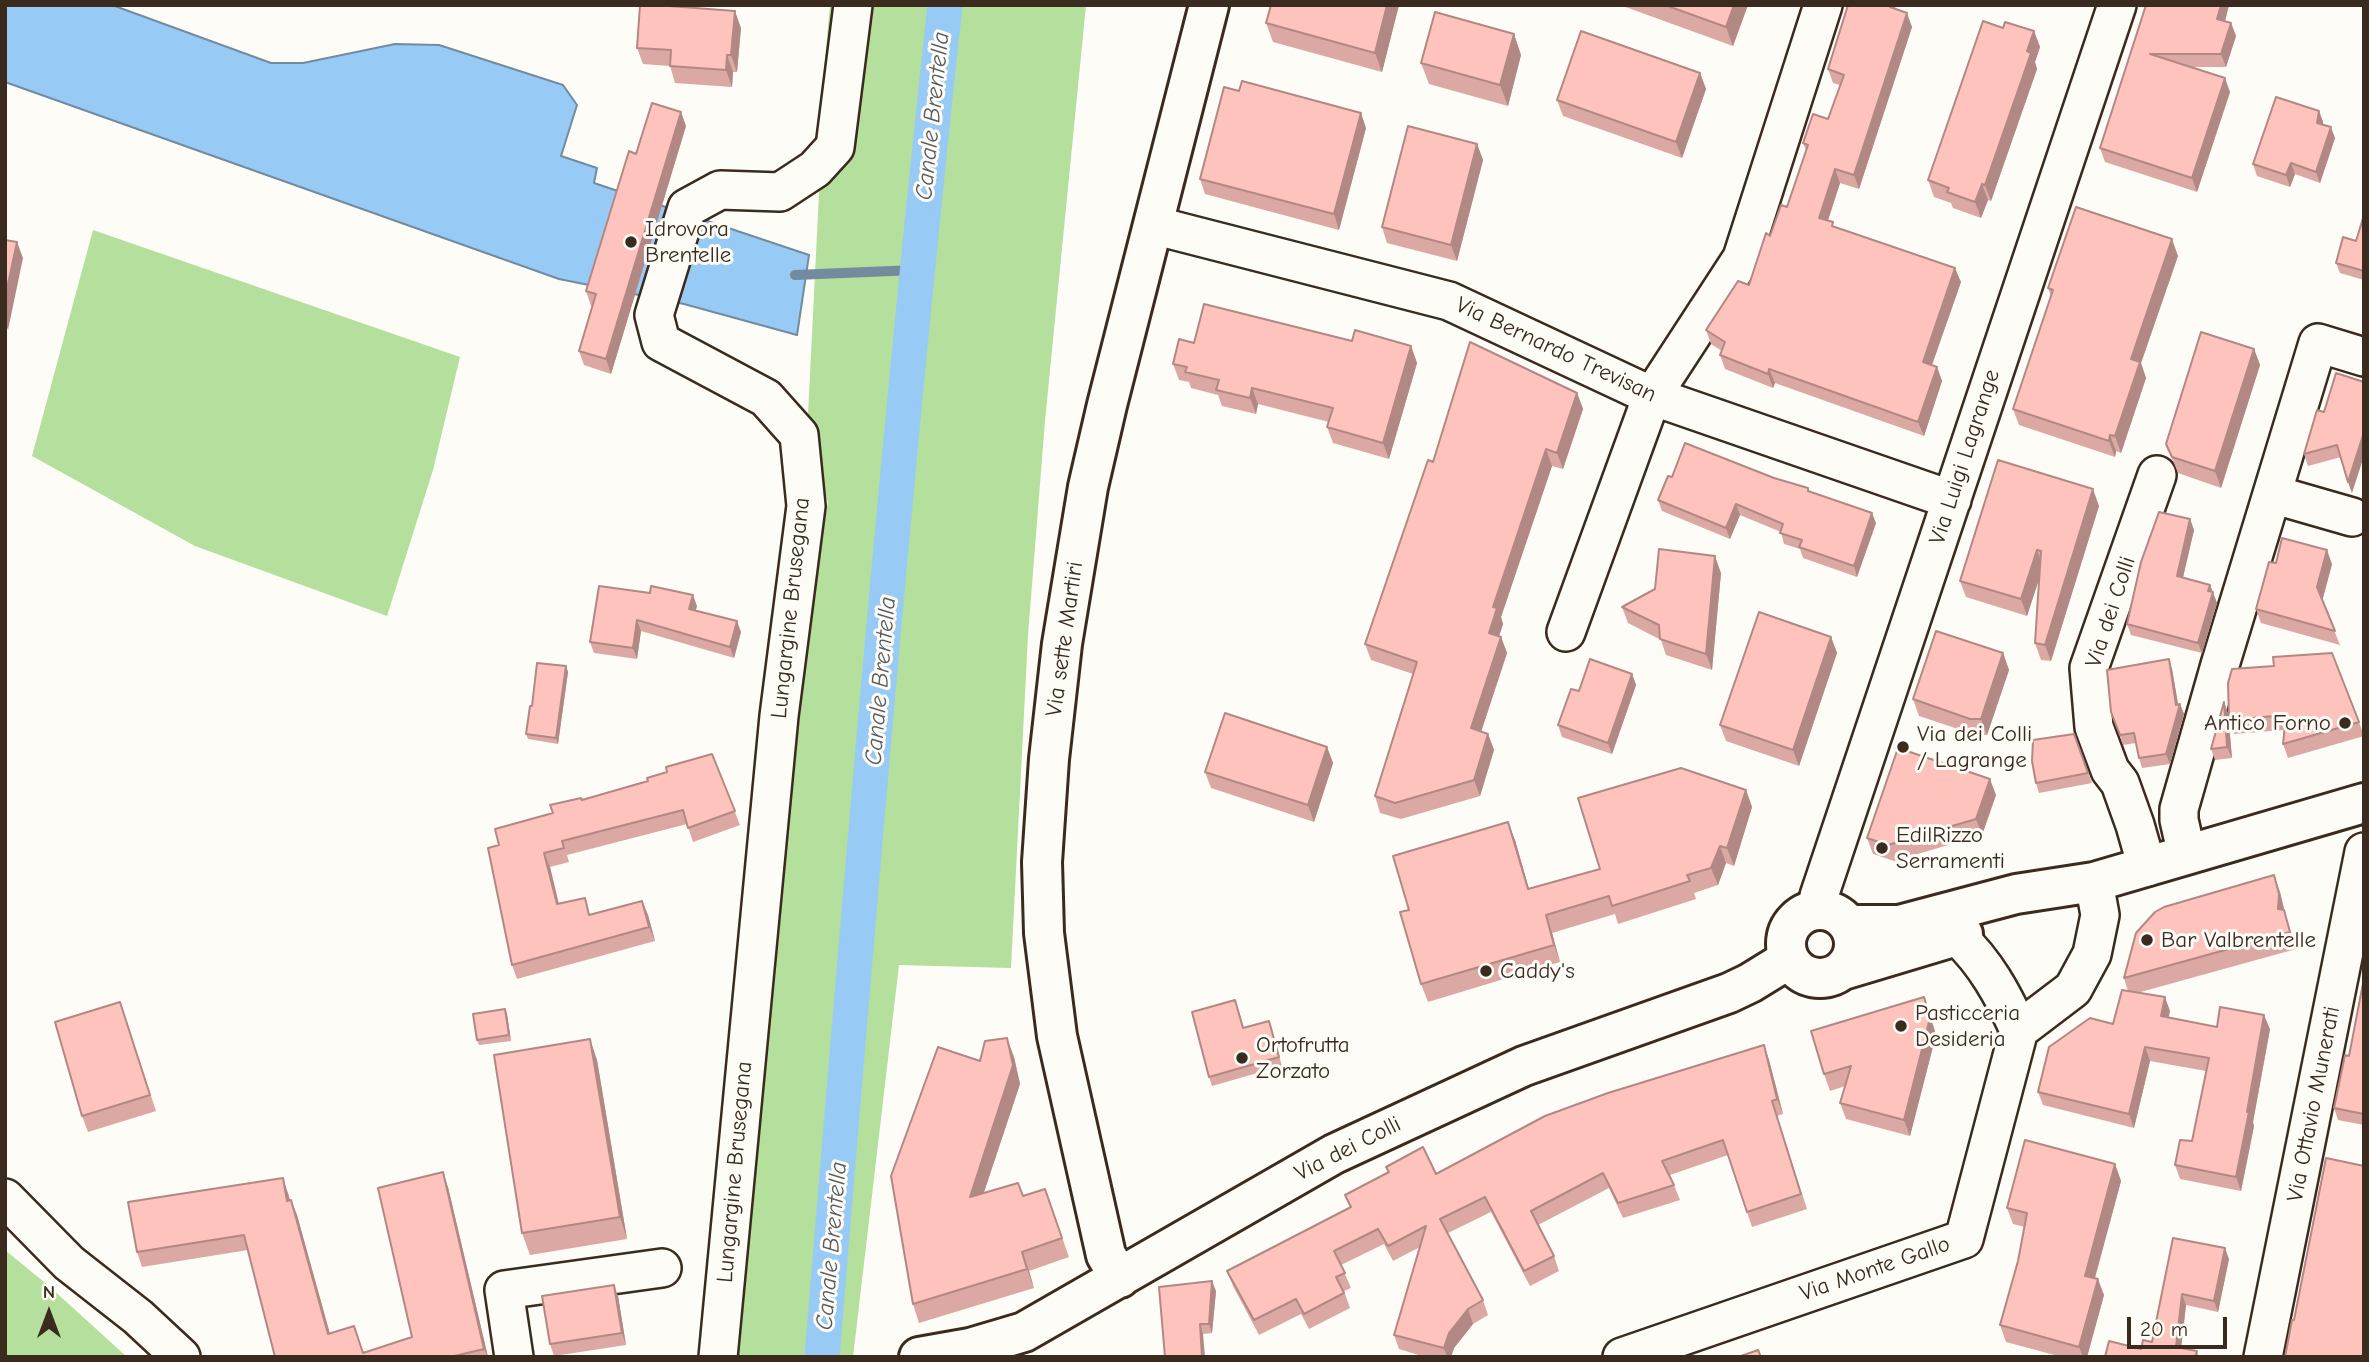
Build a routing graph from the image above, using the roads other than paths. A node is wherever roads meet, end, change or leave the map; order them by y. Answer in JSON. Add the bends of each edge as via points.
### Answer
{"nodes":[{"id":1,"x":853,"y":5,"type":"edge"},
{"id":2,"x":1209,"y":5,"type":"edge"},
{"id":3,"x":1823,"y":5,"type":"edge"},
{"id":4,"x":2117,"y":5,"type":"edge"},
{"id":5,"x":1153,"y":225,"type":"junction"},
{"id":6,"x":2364,"y":357,"type":"edge"},
{"id":7,"x":1652,"y":396,"type":"junction"},
{"id":8,"x":2157,"y":475,"type":"dead end"},
{"id":9,"x":2272,"y":494,"type":"junction"},
{"id":10,"x":1952,"y":500,"type":"junction"},
{"id":11,"x":2352,"y":517,"type":"dead end"},
{"id":12,"x":1566,"y":632,"type":"dead end"},
{"id":13,"x":2362,"y":808,"type":"edge"},
{"id":14,"x":2364,"y":852,"type":"edge"},
{"id":15,"x":2187,"y":855,"type":"junction"},
{"id":16,"x":2147,"y":867,"type":"junction"},
{"id":17,"x":2089,"y":883,"type":"junction"},
{"id":18,"x":1833,"y":917,"type":"junction"},
{"id":19,"x":1957,"y":936,"type":"junction"},
{"id":20,"x":1789,"y":959,"type":"junction"},
{"id":21,"x":1843,"y":970,"type":"junction"},
{"id":22,"x":2019,"y":1030,"type":"junction"},
{"id":23,"x":5,"y":1198,"type":"edge"},
{"id":24,"x":662,"y":1268,"type":"dead end"},
{"id":25,"x":1120,"y":1278,"type":"junction"},
{"id":26,"x":936,"y":1354,"type":"edge"},
{"id":27,"x":181,"y":1357,"type":"edge"},
{"id":28,"x":514,"y":1357,"type":"edge"},
{"id":29,"x":718,"y":1357,"type":"edge"},
{"id":30,"x":1622,"y":1357,"type":"edge"},
{"id":31,"x":2263,"y":1357,"type":"edge"}],
"edges":[{"from":1,"to":29,"type":"street","name":"Lungargine Brusegana","via":[[835,147],[815,169],[780,192],[720,190],[687,208],[654,315],[661,342],[766,398],[799,435],[806,506],[779,716]]},
{"from":2,"to":5,"type":"main road","name":"Via sette Martiri"},
{"from":3,"to":7,"type":"street","via":[[1742,258]]},
{"from":4,"to":10,"type":"street","name":"Via Luigi Lagrange"},
{"from":5,"to":7,"type":"street","name":"Via Bernardo Trevisan","via":[[1449,301]]},
{"from":5,"to":25,"type":"main road","name":"Via sette Martiri","via":[[1107,405],[1079,541],[1049,759],[1042,862],[1044,933],[1057,1036],[1106,1255]]},
{"from":6,"to":9,"type":"street","via":[[2318,343]]},
{"from":7,"to":10,"type":"street","name":"Via Bernardo Trevisan"},
{"from":7,"to":12,"type":"street"},
{"from":8,"to":16,"type":"street","name":"Via dei Colli","via":[[2089,668],[2094,727],[2110,770],[2120,783]]},
{"from":9,"to":11,"type":"street"},
{"from":9,"to":15,"type":"street","via":[[2179,809]]},
{"from":10,"to":18,"type":"street","name":"Via Luigi Lagrange","via":[[1825,877]]},
{"from":13,"to":15,"type":"main road"},
{"from":14,"to":31,"type":"street","name":"Via Ottavio Munerati"},
{"from":15,"to":16,"type":"main road"},
{"from":16,"to":17,"type":"main road"},
{"from":17,"to":18,"type":"main road","via":[[2016,894],[1899,925]]},
{"from":17,"to":19,"type":"main road","via":[[2024,915]]},
{"from":17,"to":22,"type":"street","via":[[2100,915],[2092,954],[2073,989]]},
{"from":18,"to":20,"type":"main road","via":[[1797,918],[1786,937]]},
{"from":18,"to":21,"type":"main road","via":[[1855,940]]},
{"from":19,"to":21,"type":"main road"},
{"from":19,"to":22,"type":"street","via":[[1975,953],[2002,993]]},
{"from":20,"to":21,"type":"main road","via":[[1814,977]]},
{"from":20,"to":25,"type":"main road","name":"Via dei Colli","via":[[1729,993],[1524,1066],[1346,1148]]},
{"from":22,"to":30,"type":"street","name":"Via Monte Gallo","via":[[1964,1238]]},
{"from":23,"to":27,"type":"street","via":[[69,1263]]},
{"from":24,"to":28,"type":"street","via":[[504,1290]]},
{"from":25,"to":26,"type":"main road","name":"Via dei Colli","via":[[1024,1332]]}]}
